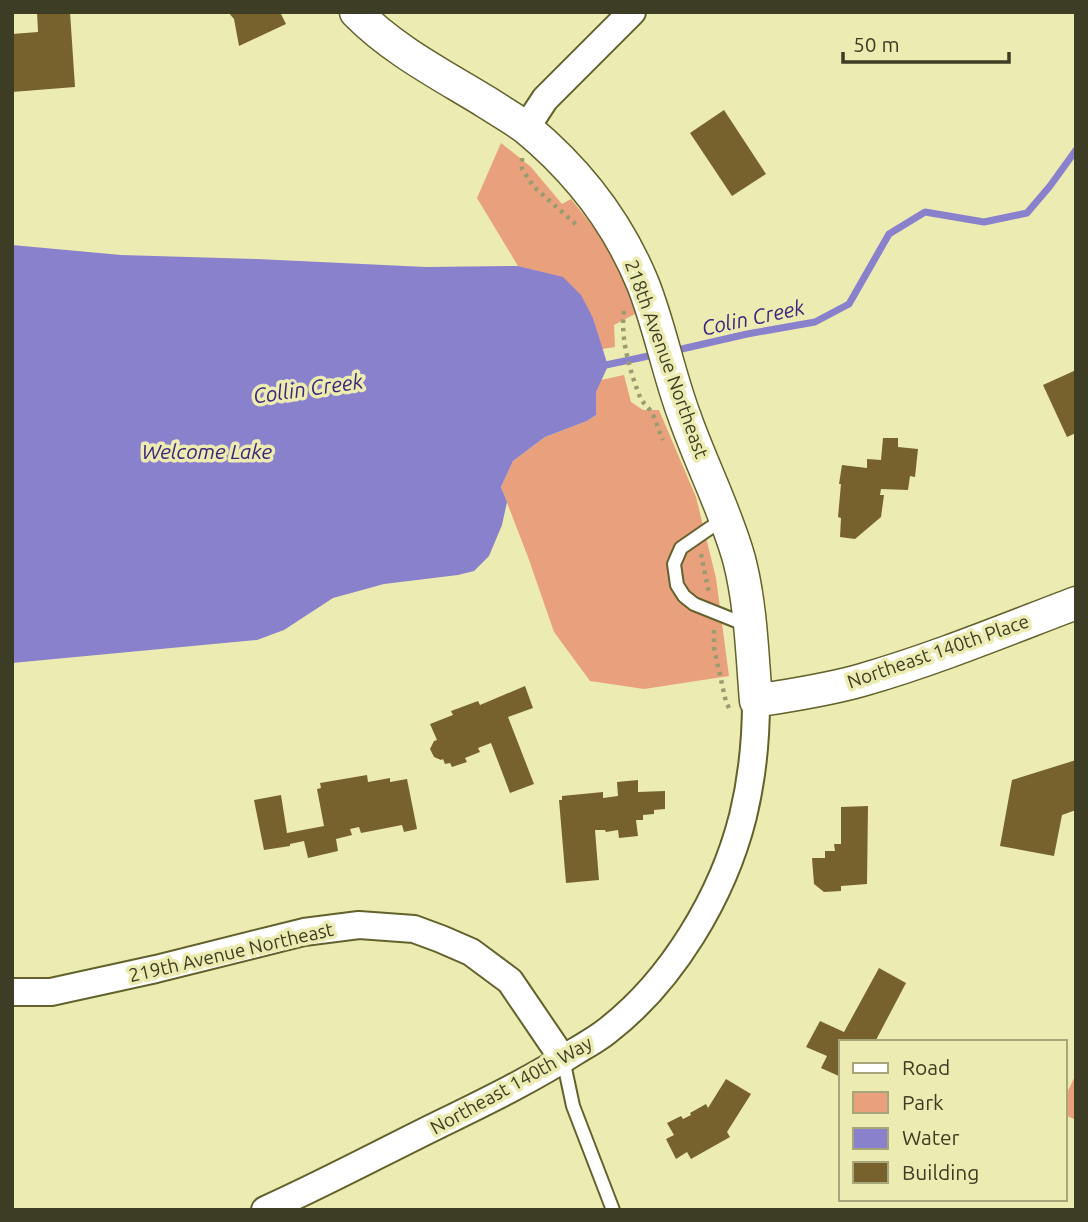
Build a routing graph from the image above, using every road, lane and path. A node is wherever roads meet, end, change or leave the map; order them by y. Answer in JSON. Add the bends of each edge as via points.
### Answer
{"nodes":[{"id":1,"x":356,"y":12,"type":"edge"},
{"id":2,"x":632,"y":12,"type":"edge"},
{"id":3,"x":526,"y":128,"type":"junction"},
{"id":4,"x":586,"y":235,"type":"dead end"},
{"id":5,"x":624,"y":310,"type":"dead end"},
{"id":6,"x":665,"y":446,"type":"dead end"},
{"id":7,"x":726,"y":517,"type":"junction"},
{"id":8,"x":697,"y":536,"type":"junction"},
{"id":9,"x":1076,"y":603,"type":"edge"},
{"id":10,"x":713,"y":612,"type":"junction"},
{"id":11,"x":750,"y":626,"type":"junction"},
{"id":12,"x":756,"y":712,"type":"junction"},
{"id":13,"x":12,"y":992,"type":"edge"},
{"id":14,"x":563,"y":1059,"type":"junction"},
{"id":15,"x":265,"y":1210,"type":"edge"},
{"id":16,"x":613,"y":1210,"type":"edge"}],
"edges":[{"from":1,"to":3,"type":"street","name":"218th Avenue Northeast","via":[[402,50]]},
{"from":2,"to":3,"type":"street","via":[[545,99]]},
{"from":3,"to":4,"type":"path","via":[[522,169],[534,187]]},
{"from":3,"to":7,"type":"street","name":"218th Avenue Northeast","via":[[582,183],[630,256],[684,415]]},
{"from":5,"to":6,"type":"path","via":[[625,344],[635,382]]},
{"from":7,"to":8,"type":"lane"},
{"from":7,"to":11,"type":"street","name":"218th Avenue Northeast"},
{"from":8,"to":10,"type":"path"},
{"from":8,"to":10,"type":"lane","via":[[681,548],[674,564],[677,585],[694,604]]},
{"from":9,"to":12,"type":"street","name":"Northeast 140th Place","via":[[933,657],[860,681],[791,695]]},
{"from":10,"to":11,"type":"lane"},
{"from":10,"to":12,"type":"path","via":[[726,702],[739,724]]},
{"from":11,"to":12,"type":"street","name":"218th Avenue Northeast"},
{"from":12,"to":14,"type":"street","name":"Northeast 140th Way","via":[[743,817],[716,889],[693,932],[640,1002],[606,1032]]},
{"from":13,"to":14,"type":"street","name":"219th Avenue Northeast","via":[[51,992],[304,932],[359,925],[414,929],[471,952],[510,981]]},
{"from":14,"to":15,"type":"street","name":"Northeast 140th Way","via":[[490,1100]]},
{"from":14,"to":16,"type":"lane","via":[[573,1106]]}]}
